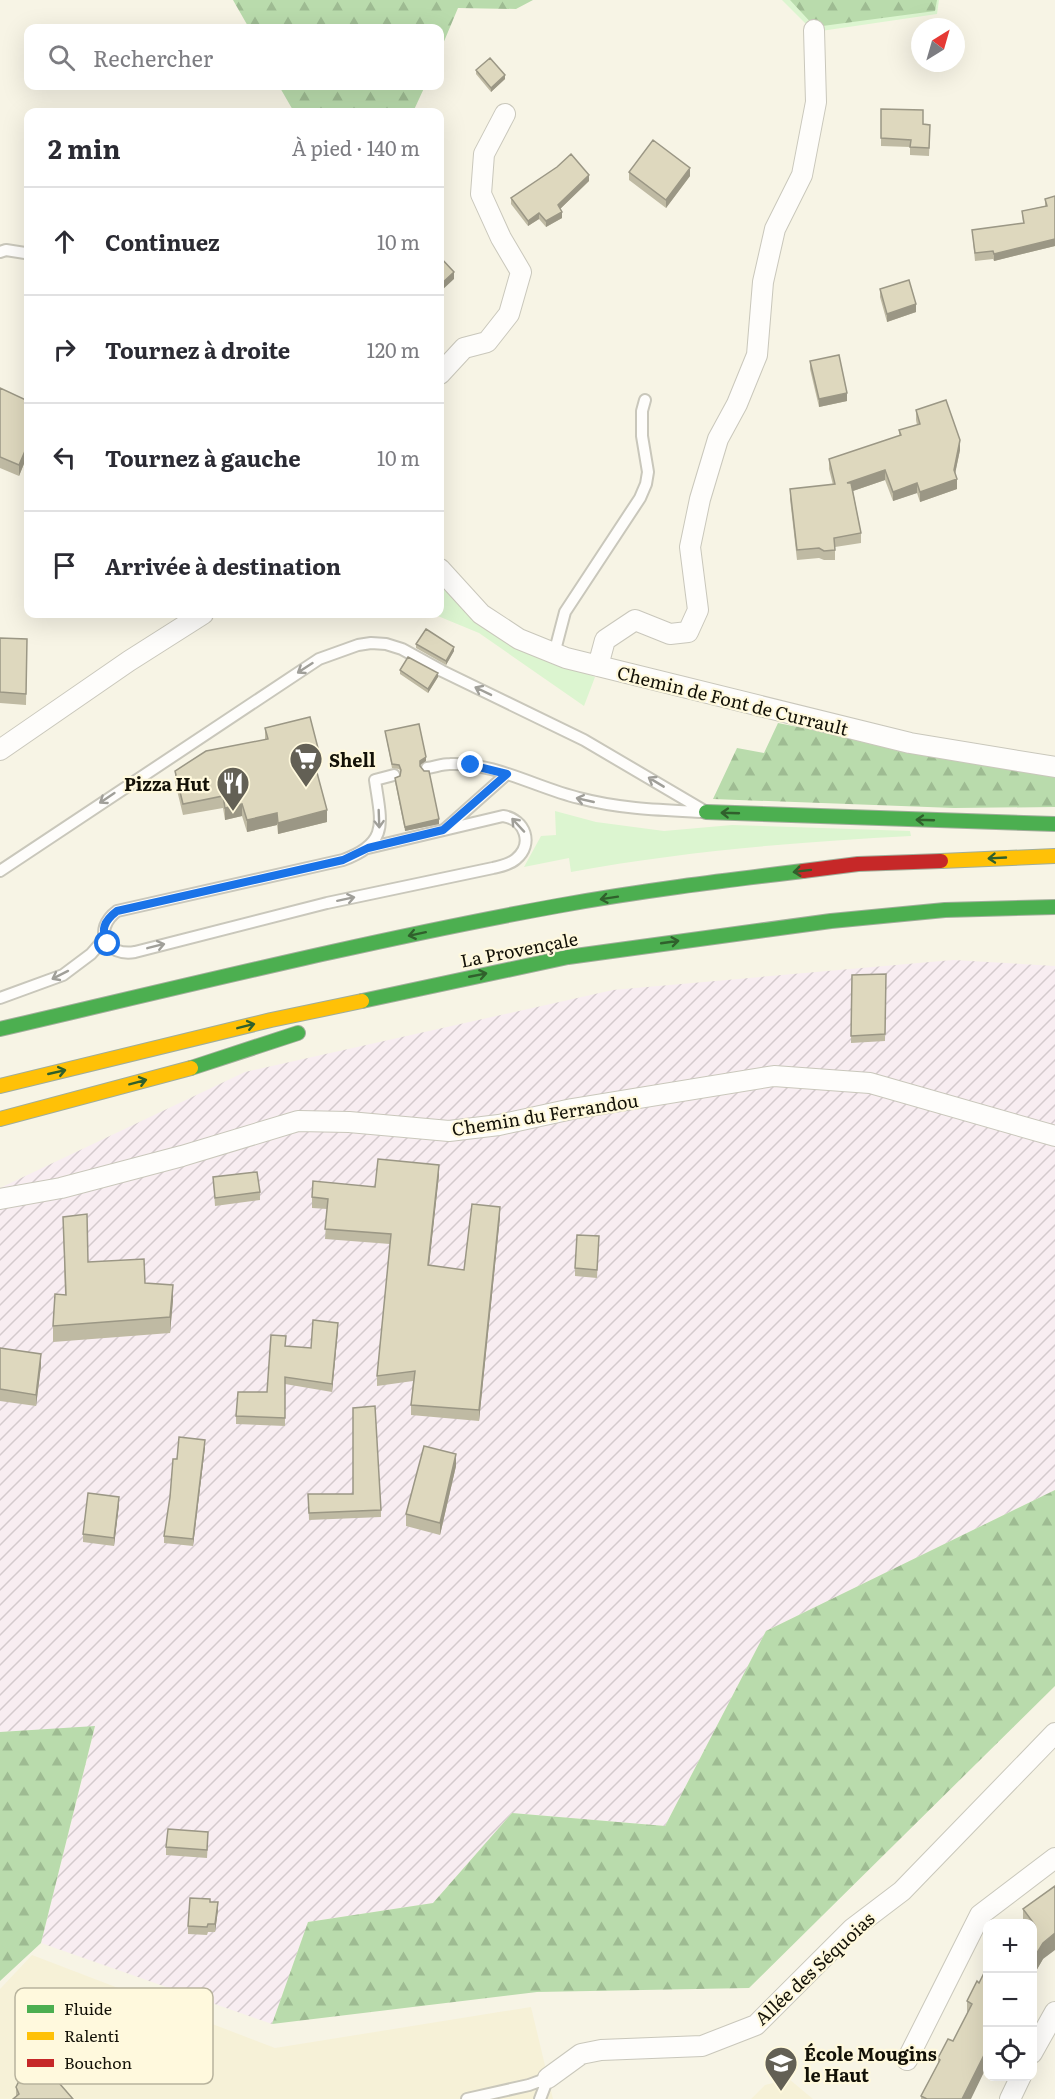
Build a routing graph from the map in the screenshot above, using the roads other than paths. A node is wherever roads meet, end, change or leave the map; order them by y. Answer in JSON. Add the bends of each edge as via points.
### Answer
{"nodes":[{"id":1,"x":814,"y":30,"type":"dead end"},
{"id":2,"x":505,"y":114,"type":"dead end"},
{"id":3,"x":0,"y":252,"type":"edge"},
{"id":4,"x":24,"y":253,"type":"edge"},
{"id":5,"x":444,"y":370,"type":"edge"},
{"id":6,"x":645,"y":400,"type":"dead end"},
{"id":7,"x":444,"y":573,"type":"edge"},
{"id":8,"x":197,"y":618,"type":"edge"},
{"id":9,"x":555,"y":654,"type":"junction"},
{"id":10,"x":598,"y":666,"type":"junction"},
{"id":11,"x":0,"y":750,"type":"edge"},
{"id":12,"x":1055,"y":767,"type":"edge"},
{"id":13,"x":427,"y":768,"type":"edge"},
{"id":14,"x":507,"y":774,"type":"junction"},
{"id":15,"x":394,"y":776,"type":"edge"},
{"id":16,"x":706,"y":812,"type":"junction"},
{"id":17,"x":1055,"y":824,"type":"edge"},
{"id":18,"x":443,"y":830,"type":"junction"},
{"id":19,"x":368,"y":848,"type":"junction"},
{"id":20,"x":1055,"y":856,"type":"edge"},
{"id":21,"x":0,"y":871,"type":"edge"},
{"id":22,"x":1055,"y":907,"type":"edge"},
{"id":23,"x":105,"y":938,"type":"junction"},
{"id":24,"x":449,"y":981,"type":"junction"},
{"id":25,"x":0,"y":998,"type":"edge"},
{"id":26,"x":0,"y":1029,"type":"edge"},
{"id":27,"x":0,"y":1086,"type":"edge"},
{"id":28,"x":0,"y":1119,"type":"edge"},
{"id":29,"x":1055,"y":1136,"type":"edge"},
{"id":30,"x":0,"y":1199,"type":"edge"},
{"id":31,"x":1055,"y":1733,"type":"edge"},
{"id":32,"x":1055,"y":1858,"type":"edge"},
{"id":33,"x":1055,"y":2012,"type":"edge"},
{"id":34,"x":1037,"y":2045,"type":"edge"},
{"id":35,"x":907,"y":2060,"type":"dead end"},
{"id":36,"x":548,"y":2078,"type":"junction"},
{"id":37,"x":1019,"y":2081,"type":"edge"},
{"id":38,"x":467,"y":2099,"type":"edge"},
{"id":39,"x":540,"y":2099,"type":"edge"},
{"id":40,"x":1010,"y":2099,"type":"edge"}],
"edges":[{"from":1,"to":10,"type":"street","via":[[816,102],[802,175],[775,229],[763,282],[758,355],[718,439],[692,537],[698,610],[688,632],[670,634],[635,620],[605,640]]},
{"from":2,"to":5,"type":"street","via":[[484,154],[481,194],[521,272],[509,314],[487,342],[464,348]]},
{"from":3,"to":4,"type":"lane"},
{"from":6,"to":9,"type":"lane","via":[[642,436],[646,484],[564,612]]},
{"from":7,"to":9,"type":"street","name":"Chemin de Font de Currault","via":[[481,614],[519,639]]},
{"from":8,"to":11,"type":"street"},
{"from":9,"to":10,"type":"street","name":"Chemin de Font de Currault"},
{"from":10,"to":12,"type":"street","name":"Chemin de Font de Currault","via":[[910,743]]},
{"from":13,"to":14,"type":"lane","via":[[471,765]]},
{"from":16,"to":14,"type":"lane","one_way":true,"via":[[614,806]]},
{"from":14,"to":18,"type":"lane"},
{"from":15,"to":19,"type":"lane","one_way":true,"via":[[375,780],[381,821]]},
{"from":17,"to":16,"type":"highway","one_way":true},
{"from":16,"to":21,"type":"lane","one_way":true,"via":[[584,740],[402,649],[371,643],[319,659]]},
{"from":18,"to":19,"type":"lane"},
{"from":23,"to":18,"type":"lane","one_way":true,"via":[[108,944],[126,953],[327,903],[493,868],[514,861],[526,838],[520,823],[502,816]]},
{"from":19,"to":23,"type":"lane","via":[[343,860],[117,911],[105,923]]},
{"from":20,"to":26,"type":"highway","name":"La Provençale","one_way":true,"via":[[858,864],[557,906],[346,949]]},
{"from":24,"to":22,"type":"highway","name":"La Provençale","one_way":true,"via":[[568,957],[772,927],[945,910]]},
{"from":23,"to":25,"type":"lane","one_way":true,"via":[[63,975]]},
{"from":27,"to":24,"type":"highway","name":"La Provençale","one_way":true},
{"from":28,"to":24,"type":"highway","one_way":true,"via":[[216,1061]]},
{"from":29,"to":30,"type":"street","name":"Chemin du Ferrandou","via":[[870,1083],[774,1076],[449,1131],[298,1121],[83,1182]]},
{"from":31,"to":36,"type":"street","name":"Allée des Séquoias","via":[[902,1891],[852,1929],[756,2025],[702,2046],[581,2054]]},
{"from":32,"to":35,"type":"street","via":[[980,1915]]},
{"from":33,"to":34,"type":"street"},
{"from":36,"to":38,"type":"lane"},
{"from":36,"to":39,"type":"lane"},
{"from":37,"to":40,"type":"street"}]}
